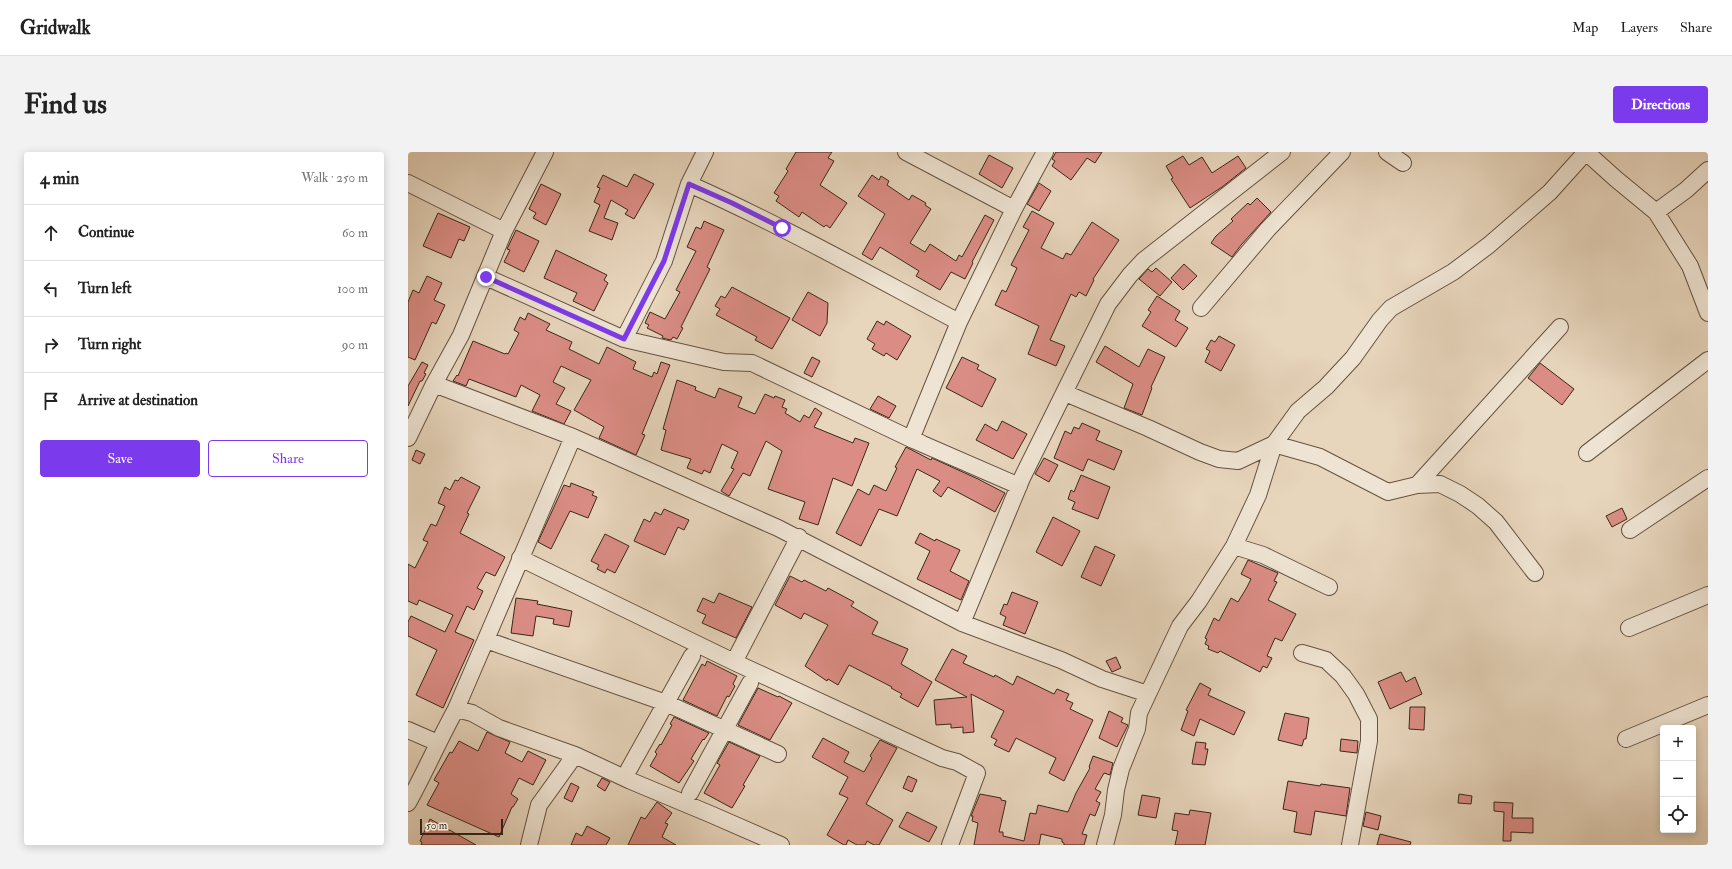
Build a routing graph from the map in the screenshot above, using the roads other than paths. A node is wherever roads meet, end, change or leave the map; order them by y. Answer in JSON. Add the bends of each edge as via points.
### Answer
{"nodes":[{"id":1,"x":545,"y":152,"type":"edge"},
{"id":2,"x":704,"y":152,"type":"edge"},
{"id":3,"x":906,"y":152,"type":"edge"},
{"id":4,"x":1045,"y":152,"type":"edge"},
{"id":5,"x":1282,"y":152,"type":"edge"},
{"id":6,"x":1342,"y":152,"type":"edge"},
{"id":7,"x":1387,"y":152,"type":"edge"},
{"id":8,"x":1586,"y":152,"type":"edge"},
{"id":9,"x":1403,"y":163,"type":"dead end"},
{"id":10,"x":1708,"y":170,"type":"edge"},
{"id":11,"x":408,"y":183,"type":"edge"},
{"id":12,"x":689,"y":184,"type":"junction"},
{"id":13,"x":1014,"y":209,"type":"junction"},
{"id":14,"x":1656,"y":212,"type":"junction"},
{"id":15,"x":504,"y":231,"type":"junction"},
{"id":16,"x":486,"y":277,"type":"junction"},
{"id":17,"x":1201,"y":308,"type":"dead end"},
{"id":18,"x":1708,"y":313,"type":"edge"},
{"id":19,"x":959,"y":322,"type":"junction"},
{"id":20,"x":1560,"y":327,"type":"dead end"},
{"id":21,"x":624,"y":339,"type":"junction"},
{"id":22,"x":1708,"y":360,"type":"edge"},
{"id":23,"x":434,"y":384,"type":"junction"},
{"id":24,"x":1064,"y":393,"type":"junction"},
{"id":25,"x":573,"y":437,"type":"junction"},
{"id":26,"x":408,"y":438,"type":"edge"},
{"id":27,"x":911,"y":439,"type":"junction"},
{"id":28,"x":1274,"y":444,"type":"junction"},
{"id":29,"x":1588,"y":452,"type":"dead end"},
{"id":30,"x":1708,"y":478,"type":"edge"},
{"id":31,"x":1020,"y":482,"type":"junction"},
{"id":32,"x":1417,"y":485,"type":"junction"},
{"id":33,"x":1630,"y":530,"type":"dead end"},
{"id":34,"x":799,"y":538,"type":"junction"},
{"id":35,"x":1234,"y":546,"type":"junction"},
{"id":36,"x":520,"y":558,"type":"junction"},
{"id":37,"x":1535,"y":574,"type":"dead end"},
{"id":38,"x":1329,"y":587,"type":"dead end"},
{"id":39,"x":1708,"y":595,"type":"edge"},
{"id":40,"x":962,"y":623,"type":"junction"},
{"id":41,"x":1629,"y":628,"type":"dead end"},
{"id":42,"x":486,"y":640,"type":"junction"},
{"id":43,"x":1302,"y":653,"type":"dead end"},
{"id":44,"x":692,"y":656,"type":"dead end"},
{"id":45,"x":734,"y":662,"type":"junction"},
{"id":46,"x":750,"y":683,"type":"dead end"},
{"id":47,"x":1148,"y":694,"type":"junction"},
{"id":48,"x":666,"y":703,"type":"junction"},
{"id":49,"x":1708,"y":705,"type":"edge"},
{"id":50,"x":456,"y":709,"type":"junction"},
{"id":51,"x":408,"y":730,"type":"edge"},
{"id":52,"x":724,"y":730,"type":"junction"},
{"id":53,"x":1626,"y":739,"type":"dead end"},
{"id":54,"x":438,"y":743,"type":"junction"},
{"id":55,"x":778,"y":754,"type":"dead end"},
{"id":56,"x":575,"y":755,"type":"junction"},
{"id":57,"x":629,"y":769,"type":"dead end"},
{"id":58,"x":690,"y":793,"type":"dead end"},
{"id":59,"x":408,"y":803,"type":"edge"},
{"id":60,"x":529,"y":845,"type":"edge"},
{"id":61,"x":781,"y":845,"type":"edge"},
{"id":62,"x":950,"y":845,"type":"edge"},
{"id":63,"x":1105,"y":845,"type":"edge"},
{"id":64,"x":1350,"y":845,"type":"edge"}],
"edges":[{"from":1,"to":15,"type":"street"},
{"from":2,"to":12,"type":"street"},
{"from":3,"to":13,"type":"street"},
{"from":4,"to":13,"type":"street"},
{"from":5,"to":24,"type":"street","via":[[1144,260],[1130,275],[1108,304]]},
{"from":6,"to":17,"type":"street","via":[[1268,229]]},
{"from":7,"to":9,"type":"street"},
{"from":8,"to":14,"type":"street"},
{"from":8,"to":28,"type":"street","via":[[1550,192],[1489,245],[1452,272],[1392,308],[1380,320],[1354,358],[1298,412]]},
{"from":10,"to":14,"type":"street"},
{"from":11,"to":15,"type":"street"},
{"from":12,"to":19,"type":"street","via":[[782,228]]},
{"from":12,"to":21,"type":"street","via":[[664,261]]},
{"from":13,"to":19,"type":"street"},
{"from":14,"to":18,"type":"street","via":[[1690,266]]},
{"from":15,"to":16,"type":"street"},
{"from":16,"to":21,"type":"street"},
{"from":16,"to":23,"type":"street","via":[[461,335]]},
{"from":19,"to":27,"type":"street"},
{"from":20,"to":32,"type":"street"},
{"from":21,"to":27,"type":"street","via":[[724,362],[752,363]]},
{"from":22,"to":29,"type":"street"},
{"from":23,"to":25,"type":"street"},
{"from":23,"to":26,"type":"street"},
{"from":24,"to":28,"type":"street","via":[[1219,459],[1238,461]]},
{"from":24,"to":31,"type":"street"},
{"from":25,"to":34,"type":"street"},
{"from":25,"to":36,"type":"street"},
{"from":27,"to":31,"type":"street"},
{"from":28,"to":32,"type":"street","via":[[1320,457],[1388,492]]},
{"from":28,"to":35,"type":"street","via":[[1258,495]]},
{"from":30,"to":33,"type":"street"},
{"from":31,"to":40,"type":"street"},
{"from":32,"to":37,"type":"street","via":[[1440,484],[1478,506],[1496,522]]},
{"from":34,"to":40,"type":"street"},
{"from":34,"to":45,"type":"street"},
{"from":35,"to":38,"type":"street","via":[[1263,555]]},
{"from":35,"to":47,"type":"street","via":[[1199,602],[1180,626]]},
{"from":36,"to":42,"type":"street"},
{"from":36,"to":45,"type":"street"},
{"from":39,"to":41,"type":"street"},
{"from":40,"to":47,"type":"street","via":[[1061,660],[1102,679]]},
{"from":42,"to":48,"type":"street"},
{"from":42,"to":50,"type":"street"},
{"from":43,"to":64,"type":"street","via":[[1326,660],[1337,671],[1356,694],[1368,719],[1369,742]]},
{"from":44,"to":48,"type":"street"},
{"from":45,"to":62,"type":"street","via":[[977,773]]},
{"from":46,"to":52,"type":"street"},
{"from":47,"to":63,"type":"street","via":[[1139,713],[1137,729],[1121,769]]},
{"from":48,"to":52,"type":"street"},
{"from":48,"to":57,"type":"street"},
{"from":49,"to":53,"type":"street"},
{"from":50,"to":54,"type":"street"},
{"from":50,"to":56,"type":"street","via":[[472,713],[499,728]]},
{"from":51,"to":54,"type":"street"},
{"from":52,"to":55,"type":"street"},
{"from":52,"to":58,"type":"street"},
{"from":54,"to":59,"type":"street"},
{"from":56,"to":60,"type":"street","via":[[539,804]]},
{"from":56,"to":61,"type":"street"}]}
